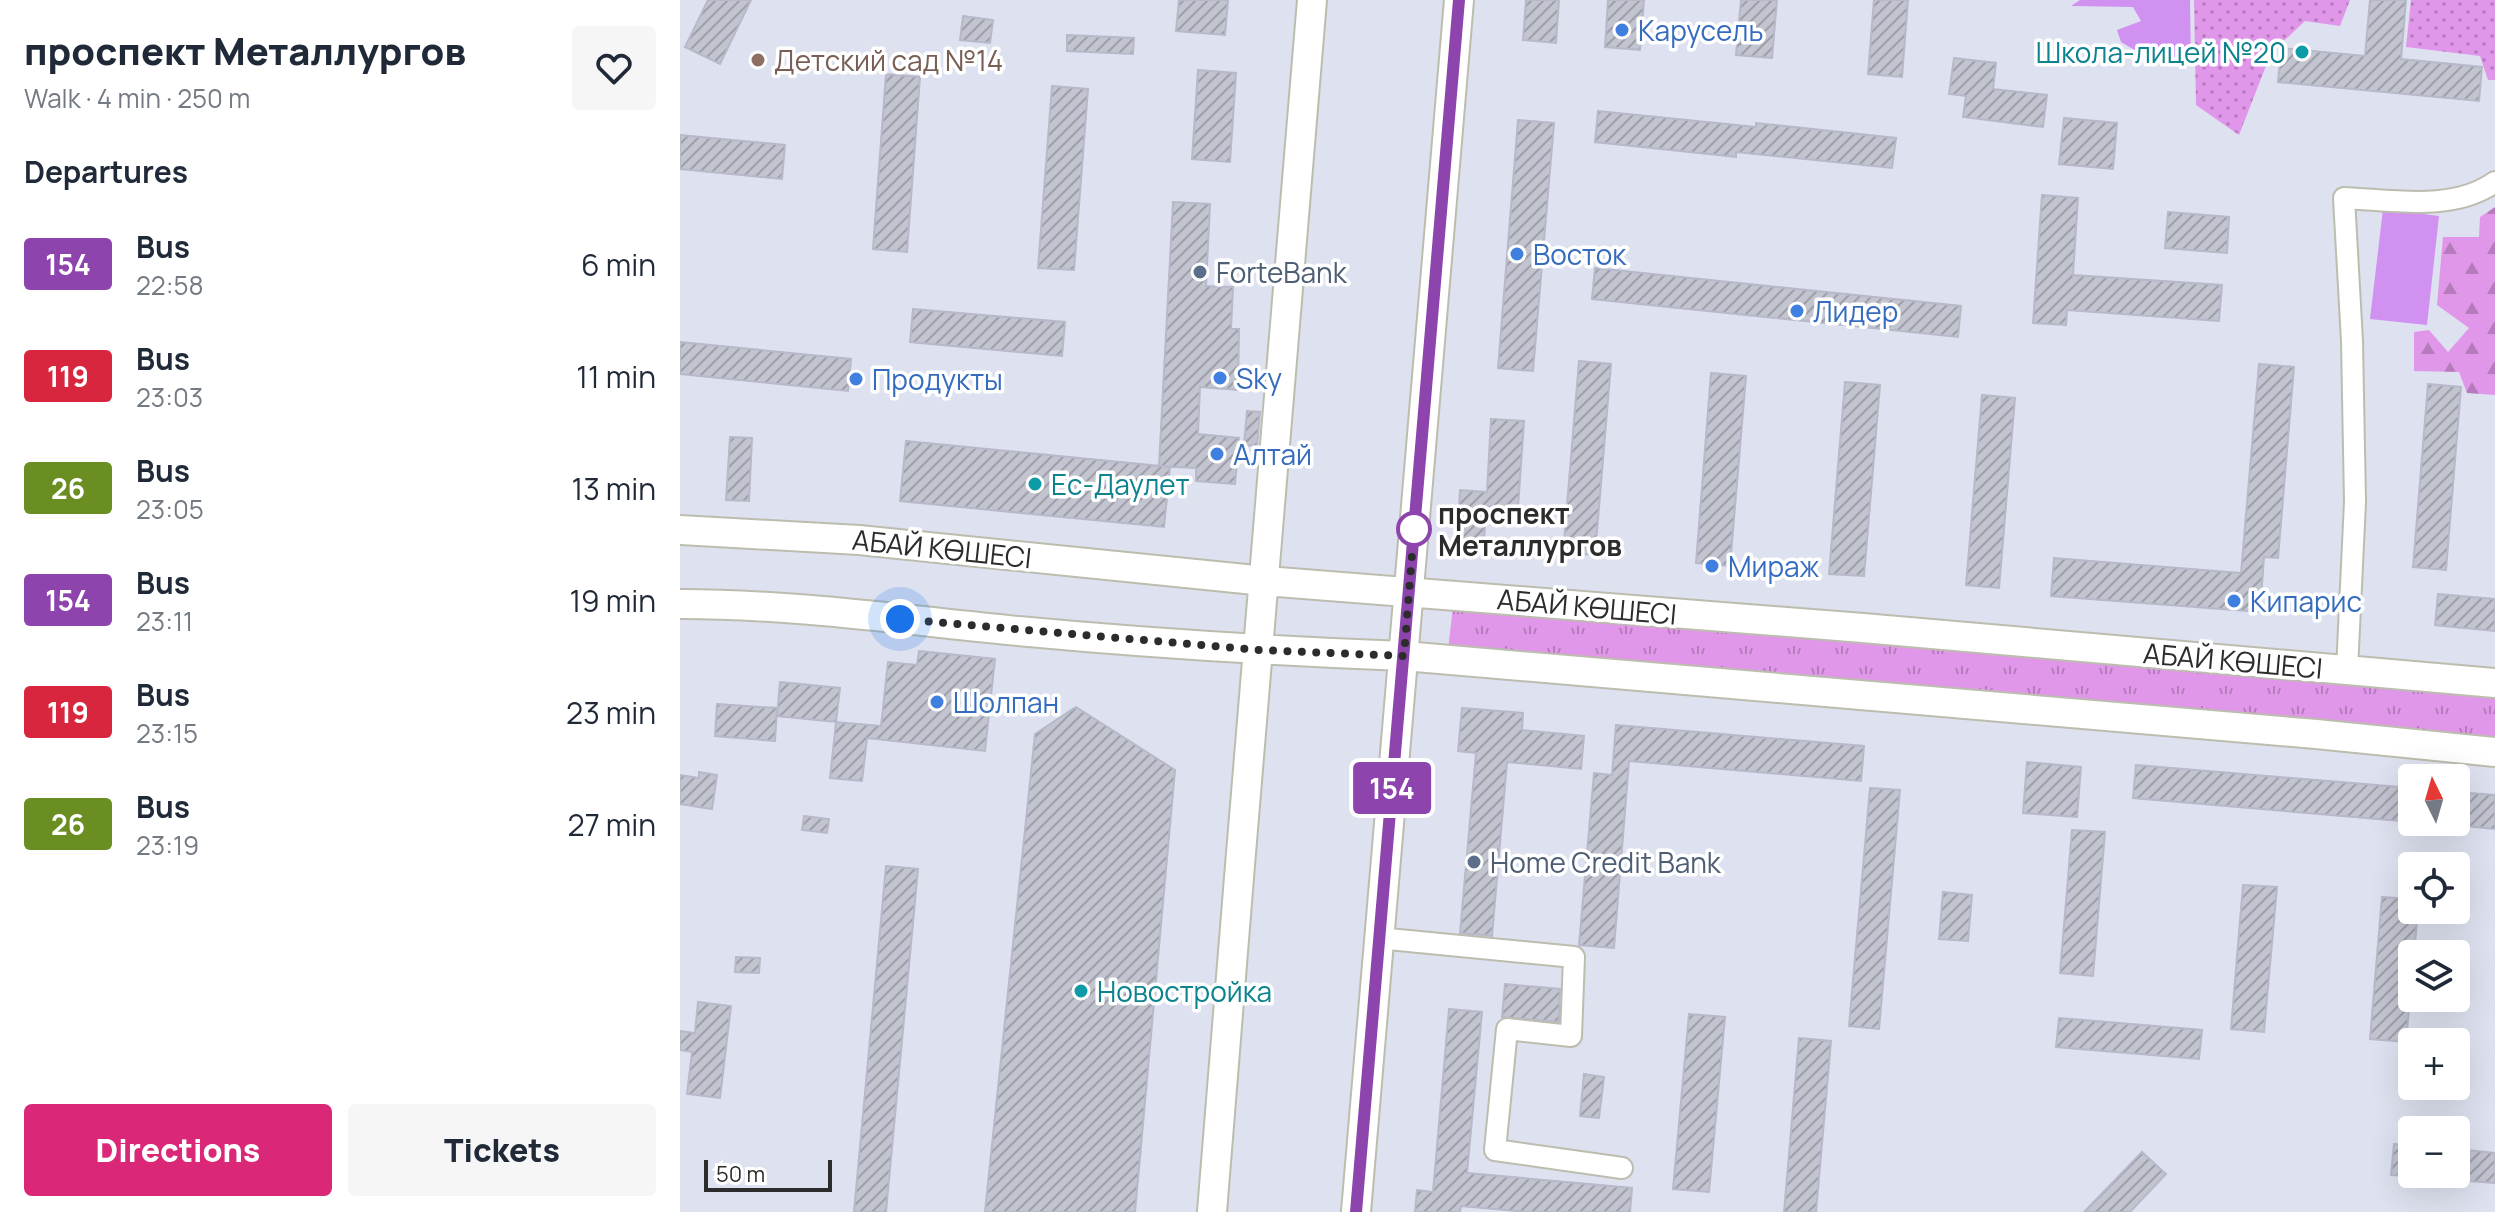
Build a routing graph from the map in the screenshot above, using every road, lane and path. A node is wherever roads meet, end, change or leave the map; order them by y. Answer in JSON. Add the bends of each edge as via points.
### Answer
{"nodes":[{"id":1,"x":1312,"y":0,"type":"edge"},
{"id":2,"x":1459,"y":0,"type":"edge"},
{"id":3,"x":2495,"y":182,"type":"edge"},
{"id":4,"x":680,"y":530,"type":"edge"},
{"id":5,"x":1265,"y":581,"type":"junction"},
{"id":6,"x":1408,"y":592,"type":"junction"},
{"id":7,"x":680,"y":604,"type":"edge"},
{"id":8,"x":1258,"y":650,"type":"junction"},
{"id":9,"x":1404,"y":656,"type":"junction"},
{"id":10,"x":2347,"y":670,"type":"junction"},
{"id":11,"x":2495,"y":683,"type":"edge"},
{"id":12,"x":2495,"y":752,"type":"edge"},
{"id":13,"x":1378,"y":938,"type":"junction"},
{"id":14,"x":1622,"y":1168,"type":"dead end"},
{"id":15,"x":1212,"y":1212,"type":"edge"},
{"id":16,"x":1356,"y":1212,"type":"edge"}],
"edges":[{"from":1,"to":5,"type":"street"},
{"from":2,"to":6,"type":"street"},
{"from":3,"to":10,"type":"street","via":[[2477,194],[2437,200],[2344,198],[2355,502]]},
{"from":4,"to":5,"type":"street","name":"АБАЙ КӨШЕСІ","via":[[859,540]]},
{"from":5,"to":6,"type":"street","name":"АБАЙ КӨШЕСІ"},
{"from":5,"to":8,"type":"street"},
{"from":6,"to":9,"type":"street"},
{"from":6,"to":10,"type":"street","name":"АБАЙ КӨШЕСІ"},
{"from":7,"to":8,"type":"street","via":[[751,604]]},
{"from":8,"to":9,"type":"street"},
{"from":8,"to":15,"type":"street"},
{"from":9,"to":12,"type":"street"},
{"from":9,"to":13,"type":"street"},
{"from":10,"to":11,"type":"street","name":"АБАЙ КӨШЕСІ"},
{"from":13,"to":14,"type":"street","via":[[1574,957],[1571,1036],[1507,1029],[1495,1150]]},
{"from":13,"to":16,"type":"street"}]}
